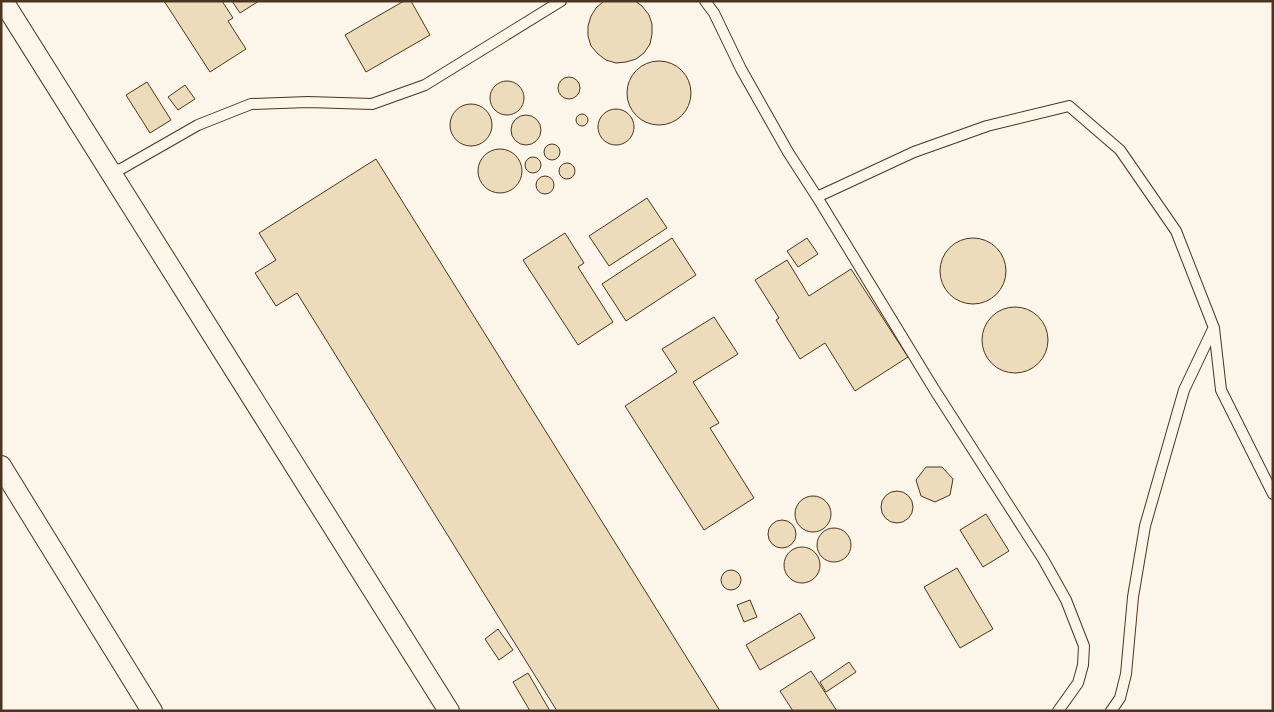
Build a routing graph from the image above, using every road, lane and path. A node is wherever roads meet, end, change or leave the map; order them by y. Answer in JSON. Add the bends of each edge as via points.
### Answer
{"nodes":[{"id":1,"x":4,"y":1,"type":"edge"},
{"id":2,"x":561,"y":1,"type":"edge"},
{"id":3,"x":705,"y":1,"type":"edge"},
{"id":4,"x":110,"y":171,"type":"junction"},
{"id":5,"x":817,"y":196,"type":"junction"},
{"id":6,"x":1214,"y":328,"type":"junction"},
{"id":7,"x":1,"y":466,"type":"edge"},
{"id":8,"x":1273,"y":494,"type":"edge"},
{"id":9,"x":152,"y":711,"type":"edge"},
{"id":10,"x":449,"y":711,"type":"edge"},
{"id":11,"x":1058,"y":711,"type":"edge"},
{"id":12,"x":1111,"y":711,"type":"edge"}],
"edges":[{"from":1,"to":4,"type":"street"},
{"from":2,"to":4,"type":"lane","via":[[425,85],[372,104],[251,104],[198,125],[122,169]]},
{"from":3,"to":5,"type":"lane","via":[[788,152]]},
{"from":4,"to":10,"type":"street"},
{"from":5,"to":6,"type":"lane","via":[[914,152],[987,126],[1069,106],[1120,150],[1176,231]]},
{"from":5,"to":11,"type":"lane","via":[[1066,600],[1084,646],[1083,665],[1078,683]]},
{"from":6,"to":8,"type":"lane","via":[[1221,390]]},
{"from":6,"to":12,"type":"lane","via":[[1184,390],[1145,526],[1133,597],[1126,674],[1120,698]]},
{"from":7,"to":9,"type":"street"}]}
